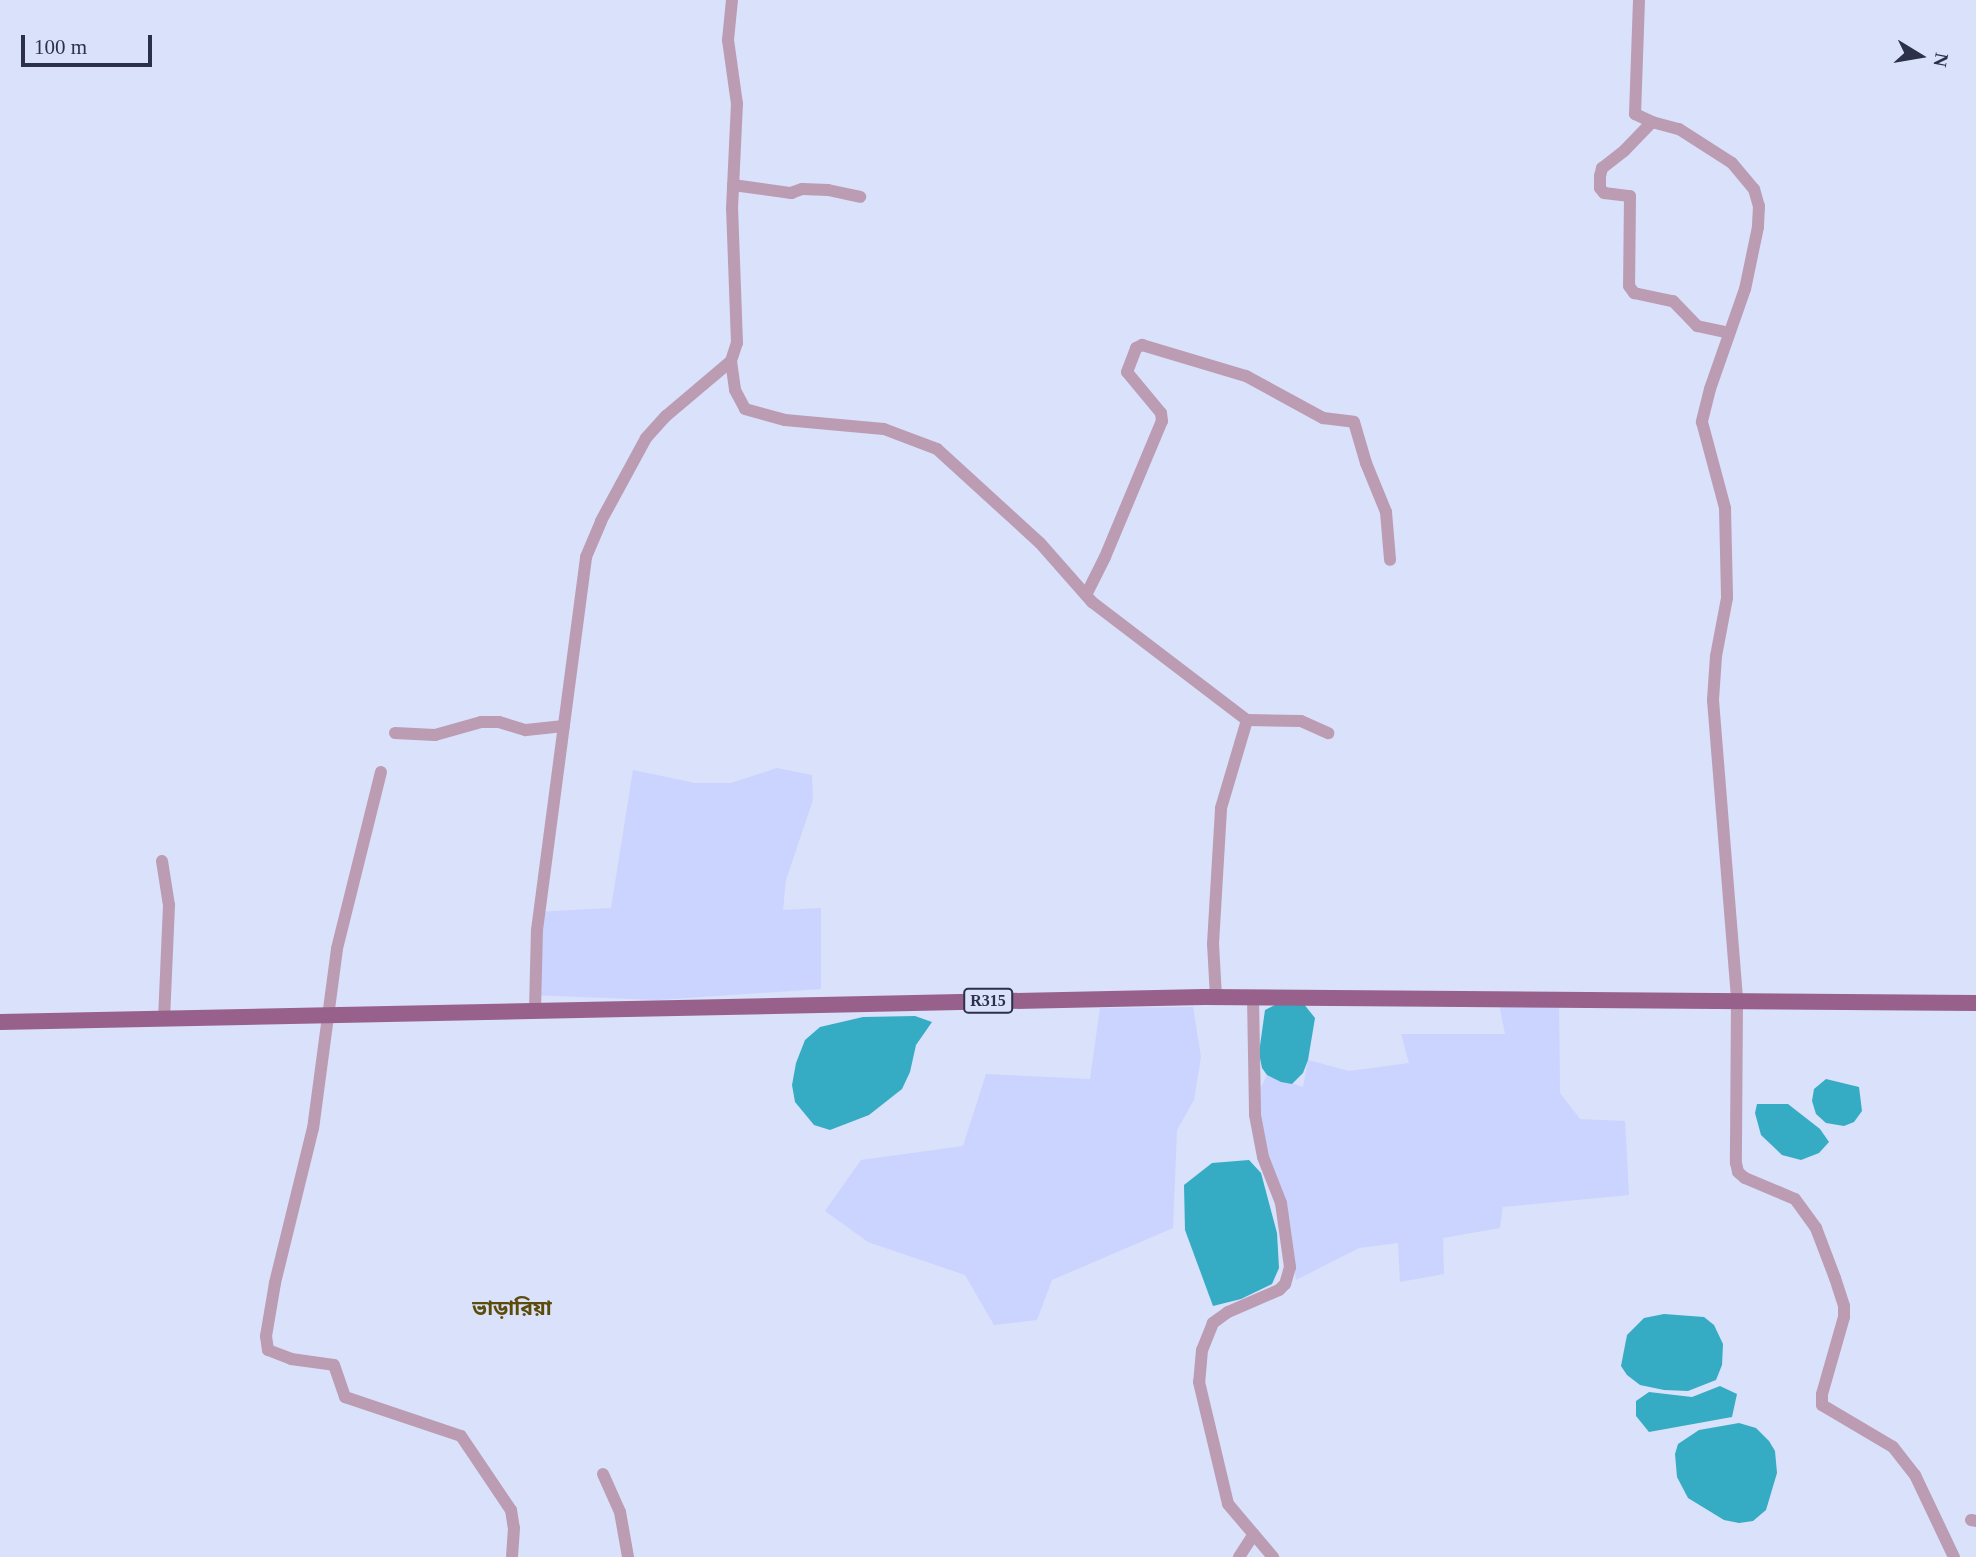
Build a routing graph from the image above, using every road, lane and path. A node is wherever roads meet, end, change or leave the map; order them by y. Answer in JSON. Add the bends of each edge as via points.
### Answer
{"nodes":[{"id":1,"x":732,"y":0,"type":"edge"},
{"id":2,"x":1639,"y":0,"type":"edge"},
{"id":3,"x":1652,"y":122,"type":"junction"},
{"id":4,"x":733,"y":186,"type":"junction"},
{"id":5,"x":860,"y":198,"type":"dead end"},
{"id":6,"x":1729,"y":333,"type":"junction"},
{"id":7,"x":731,"y":361,"type":"junction"},
{"id":8,"x":1390,"y":560,"type":"dead end"},
{"id":9,"x":1086,"y":595,"type":"junction"},
{"id":10,"x":1247,"y":720,"type":"junction"},
{"id":11,"x":564,"y":726,"type":"junction"},
{"id":12,"x":395,"y":733,"type":"dead end"},
{"id":13,"x":1328,"y":733,"type":"dead end"},
{"id":14,"x":381,"y":772,"type":"dead end"},
{"id":15,"x":162,"y":861,"type":"dead end"},
{"id":16,"x":1216,"y":997,"type":"junction"},
{"id":17,"x":1253,"y":997,"type":"junction"},
{"id":18,"x":1737,"y":1000,"type":"junction"},
{"id":19,"x":1976,"y":1003,"type":"edge"},
{"id":20,"x":536,"y":1010,"type":"junction"},
{"id":21,"x":328,"y":1014,"type":"junction"},
{"id":22,"x":164,"y":1018,"type":"junction"},
{"id":23,"x":0,"y":1022,"type":"edge"},
{"id":24,"x":603,"y":1474,"type":"dead end"},
{"id":25,"x":1254,"y":1534,"type":"junction"},
{"id":26,"x":512,"y":1557,"type":"edge"},
{"id":27,"x":628,"y":1557,"type":"edge"},
{"id":28,"x":1239,"y":1557,"type":"edge"},
{"id":29,"x":1273,"y":1557,"type":"edge"},
{"id":30,"x":1954,"y":1557,"type":"edge"}],
"edges":[{"from":1,"to":4,"type":"street","via":[[728,40],[737,104]]},
{"from":2,"to":3,"type":"street","via":[[1633,105],[1635,114]]},
{"from":3,"to":6,"type":"street","via":[[1700,141],[1732,163],[1754,189],[1758,227],[1745,289]]},
{"from":3,"to":6,"type":"street","via":[[1600,176],[1604,192],[1630,195],[1629,286],[1634,293],[1673,301],[1697,326]]},
{"from":4,"to":5,"type":"street","via":[[791,193],[828,190]]},
{"from":4,"to":7,"type":"street","via":[[737,329]]},
{"from":6,"to":18,"type":"street","via":[[1702,422],[1725,508],[1727,598],[1713,701]]},
{"from":7,"to":9,"type":"street","via":[[735,390],[745,409],[785,420],[884,429],[937,449],[1040,543]]},
{"from":7,"to":11,"type":"street","via":[[654,427],[601,521],[586,557]]},
{"from":8,"to":9,"type":"street","via":[[1386,512],[1354,422],[1322,418],[1246,376],[1142,345],[1136,348],[1127,372],[1161,413],[1162,421]]},
{"from":9,"to":10,"type":"street"},
{"from":10,"to":13,"type":"street","via":[[1301,721]]},
{"from":10,"to":16,"type":"street","via":[[1220,808],[1213,944]]},
{"from":11,"to":12,"type":"street","via":[[526,730],[481,722],[435,735]]},
{"from":11,"to":20,"type":"street","via":[[537,930]]},
{"from":14,"to":21,"type":"street","via":[[337,949]]},
{"from":15,"to":22,"type":"street","via":[[169,905]]},
{"from":16,"to":17,"type":"main road","number":"R315"},
{"from":16,"to":20,"type":"main road","number":"R315"},
{"from":17,"to":18,"type":"main road","number":"R315"},
{"from":17,"to":25,"type":"street","via":[[1255,1115],[1263,1157],[1282,1203],[1290,1267],[1279,1290],[1213,1323],[1202,1350],[1199,1382],[1228,1504]]},
{"from":18,"to":19,"type":"main road","number":"R315"},
{"from":18,"to":30,"type":"street","via":[[1738,1172],[1795,1199],[1816,1228],[1844,1306],[1822,1405],[1893,1447],[1916,1475]]},
{"from":20,"to":21,"type":"main road","number":"R315"},
{"from":21,"to":22,"type":"main road","number":"R315"},
{"from":21,"to":26,"type":"street","via":[[313,1128],[275,1283],[268,1350],[334,1366],[345,1397],[461,1436],[511,1510]]},
{"from":22,"to":23,"type":"main road","number":"R315"},
{"from":24,"to":27,"type":"street","via":[[620,1512]]},
{"from":25,"to":28,"type":"street"},
{"from":25,"to":29,"type":"street"}]}
